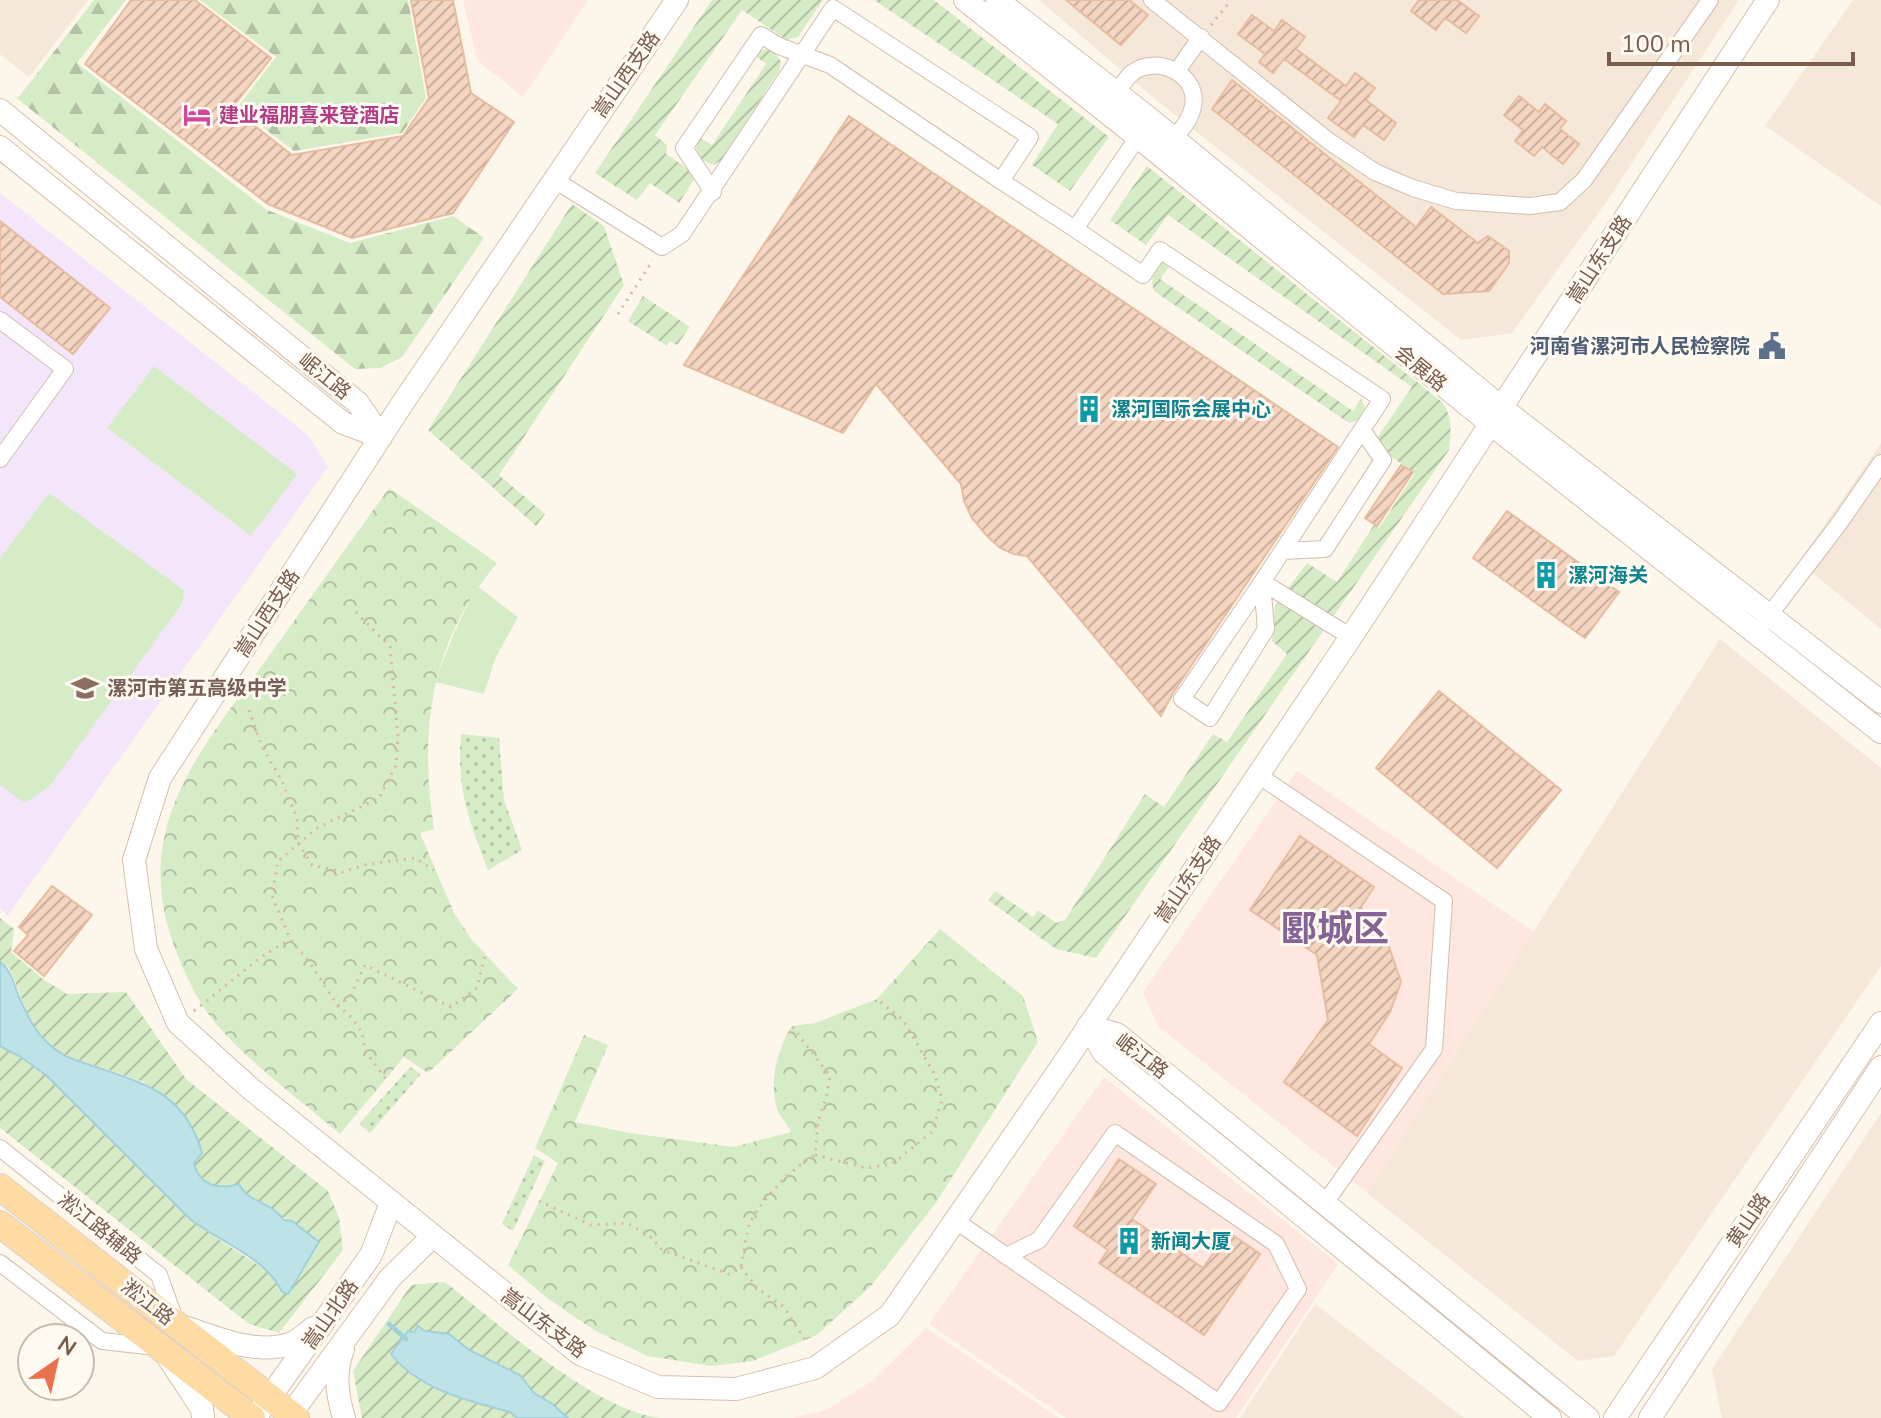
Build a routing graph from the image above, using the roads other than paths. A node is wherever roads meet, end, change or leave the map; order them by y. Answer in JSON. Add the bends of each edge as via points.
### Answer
{"nodes":[{"id":1,"x":677,"y":0,"type":"edge"},
{"id":2,"x":965,"y":0,"type":"edge"},
{"id":3,"x":997,"y":0,"type":"edge"},
{"id":4,"x":1152,"y":0,"type":"edge"},
{"id":5,"x":1710,"y":0,"type":"edge"},
{"id":6,"x":1768,"y":0,"type":"edge"},
{"id":7,"x":1201,"y":37,"type":"junction"},
{"id":8,"x":802,"y":54,"type":"junction"},
{"id":9,"x":1177,"y":71,"type":"junction"},
{"id":10,"x":1116,"y":93,"type":"junction"},
{"id":11,"x":0,"y":110,"type":"edge"},
{"id":12,"x":1144,"y":128,"type":"junction"},
{"id":13,"x":1173,"y":139,"type":"junction"},
{"id":14,"x":0,"y":147,"type":"edge"},
{"id":15,"x":553,"y":179,"type":"junction"},
{"id":16,"x":1001,"y":181,"type":"junction"},
{"id":17,"x":713,"y":192,"type":"junction"},
{"id":18,"x":1075,"y":229,"type":"junction"},
{"id":19,"x":0,"y":320,"type":"edge"},
{"id":20,"x":1496,"y":416,"type":"junction"},
{"id":21,"x":1362,"y":430,"type":"junction"},
{"id":22,"x":381,"y":437,"type":"junction"},
{"id":23,"x":0,"y":459,"type":"edge"},
{"id":24,"x":1881,"y":463,"type":"edge"},
{"id":25,"x":1282,"y":551,"type":"junction"},
{"id":26,"x":1262,"y":582,"type":"junction"},
{"id":27,"x":1762,"y":624,"type":"junction"},
{"id":28,"x":1351,"y":637,"type":"junction"},
{"id":29,"x":1881,"y":702,"type":"edge"},
{"id":30,"x":1881,"y":732,"type":"edge"},
{"id":31,"x":1258,"y":775,"type":"junction"},
{"id":32,"x":1881,"y":1023,"type":"edge"},
{"id":33,"x":1088,"y":1026,"type":"junction"},
{"id":34,"x":1881,"y":1067,"type":"edge"},
{"id":35,"x":0,"y":1148,"type":"edge"},
{"id":36,"x":0,"y":1187,"type":"edge"},
{"id":37,"x":391,"y":1203,"type":"junction"},
{"id":38,"x":1325,"y":1203,"type":"junction"},
{"id":39,"x":956,"y":1221,"type":"junction"},
{"id":40,"x":0,"y":1224,"type":"edge"},
{"id":41,"x":433,"y":1236,"type":"junction"},
{"id":42,"x":1006,"y":1256,"type":"junction"},
{"id":43,"x":0,"y":1263,"type":"edge"},
{"id":44,"x":327,"y":1318,"type":"junction"},
{"id":45,"x":176,"y":1324,"type":"junction"},
{"id":46,"x":348,"y":1335,"type":"junction"},
{"id":47,"x":162,"y":1347,"type":"junction"},
{"id":48,"x":259,"y":1411,"type":"edge"},
{"id":49,"x":292,"y":1417,"type":"edge"},
{"id":50,"x":203,"y":1418,"type":"edge"},
{"id":51,"x":344,"y":1418,"type":"edge"},
{"id":52,"x":1550,"y":1418,"type":"edge"},
{"id":53,"x":1588,"y":1418,"type":"edge"},
{"id":54,"x":1615,"y":1418,"type":"edge"},
{"id":55,"x":1650,"y":1418,"type":"edge"}],
"edges":[{"from":1,"to":15,"type":"street","name":"嵩山西支路"},
{"from":2,"to":12,"type":"street","name":"会展路"},
{"from":3,"to":10,"type":"street","name":"会展路"},
{"from":4,"to":7,"type":"street"},
{"from":5,"to":7,"type":"street","via":[[1584,180],[1560,202],[1530,206],[1456,201],[1375,172]]},
{"from":6,"to":20,"type":"street","name":"嵩山东支路"},
{"from":7,"to":9,"type":"street"},
{"from":8,"to":16,"type":"street","via":[[830,65]]},
{"from":8,"to":16,"type":"street","via":[[833,8],[1030,137]]},
{"from":8,"to":17,"type":"street"},
{"from":8,"to":17,"type":"street","via":[[761,35],[684,148]]},
{"from":9,"to":10,"type":"street","via":[[1156,64],[1143,67]]},
{"from":9,"to":13,"type":"street","via":[[1193,93],[1194,104]]},
{"from":10,"to":12,"type":"street","name":"会展路"},
{"from":11,"to":22,"type":"street","name":"岷江路","via":[[358,403]]},
{"from":12,"to":13,"type":"street","name":"会展路"},
{"from":12,"to":18,"type":"street"},
{"from":12,"to":20,"type":"street","name":"会展路"},
{"from":13,"to":20,"type":"street","name":"会展路"},
{"from":14,"to":22,"type":"street","name":"岷江路","via":[[343,423]]},
{"from":15,"to":17,"type":"street","via":[[662,247],[682,234]]},
{"from":15,"to":22,"type":"street","name":"嵩山西支路"},
{"from":16,"to":18,"type":"street"},
{"from":18,"to":21,"type":"street","via":[[1143,275],[1160,250],[1382,399]]},
{"from":19,"to":23,"type":"street","via":[[65,369]]},
{"from":20,"to":27,"type":"street","name":"会展路"},
{"from":20,"to":28,"type":"street","name":"嵩山东支路"},
{"from":21,"to":25,"type":"street"},
{"from":21,"to":25,"type":"street","via":[[1383,460],[1325,549]]},
{"from":22,"to":37,"type":"street","name":"嵩山西支路","via":[[160,778],[134,860],[146,949],[178,1023]]},
{"from":24,"to":27,"type":"street"},
{"from":25,"to":26,"type":"street"},
{"from":26,"to":26,"type":"street","via":[[1266,629],[1210,718],[1182,699]]},
{"from":26,"to":28,"type":"street"},
{"from":27,"to":29,"type":"street","name":"会展路"},
{"from":27,"to":30,"type":"street","name":"会展路"},
{"from":28,"to":31,"type":"street","name":"嵩山东支路"},
{"from":31,"to":33,"type":"street","name":"嵩山东支路"},
{"from":31,"to":38,"type":"street","via":[[1444,901],[1434,1049]]},
{"from":32,"to":54,"type":"street","name":"黄山路"},
{"from":33,"to":38,"type":"street","name":"岷江路","via":[[1117,1034]]},
{"from":33,"to":39,"type":"street","name":"嵩山东支路"},
{"from":33,"to":52,"type":"street","name":"岷江路","via":[[1104,1053]]},
{"from":34,"to":55,"type":"street","name":"黄山路"},
{"from":35,"to":45,"type":"street","name":"淞江路辅路","via":[[159,1275]]},
{"from":36,"to":45,"type":"main road","name":"淞江路"},
{"from":37,"to":41,"type":"street","name":"嵩山西支路"},
{"from":37,"to":44,"type":"street","name":"嵩山北路","via":[[371,1255]]},
{"from":38,"to":53,"type":"street","name":"岷江路"},
{"from":39,"to":41,"type":"street","name":"嵩山东支路","via":[[890,1315],[815,1368],[736,1389],[658,1387],[580,1354]]},
{"from":39,"to":42,"type":"street"},
{"from":40,"to":47,"type":"main road","name":"淞江路"},
{"from":41,"to":46,"type":"street","name":"嵩山北路","via":[[390,1278]]},
{"from":42,"to":42,"type":"street","via":[[1219,1403],[1298,1289],[1276,1244],[1115,1133],[1039,1240]]},
{"from":43,"to":47,"type":"street","via":[[102,1341]]},
{"from":44,"to":45,"type":"street","via":[[292,1343],[256,1347]]},
{"from":44,"to":48,"type":"street","name":"嵩山北路"},
{"from":45,"to":48,"type":"main road","name":"淞江路"},
{"from":46,"to":49,"type":"street","name":"嵩山北路"},
{"from":46,"to":51,"type":"street","via":[[339,1359],[336,1394]]},
{"from":47,"to":48,"type":"main road","name":"淞江路"},
{"from":47,"to":50,"type":"street"},
{"from":48,"to":49,"type":"main road","name":"淞江路"}]}
